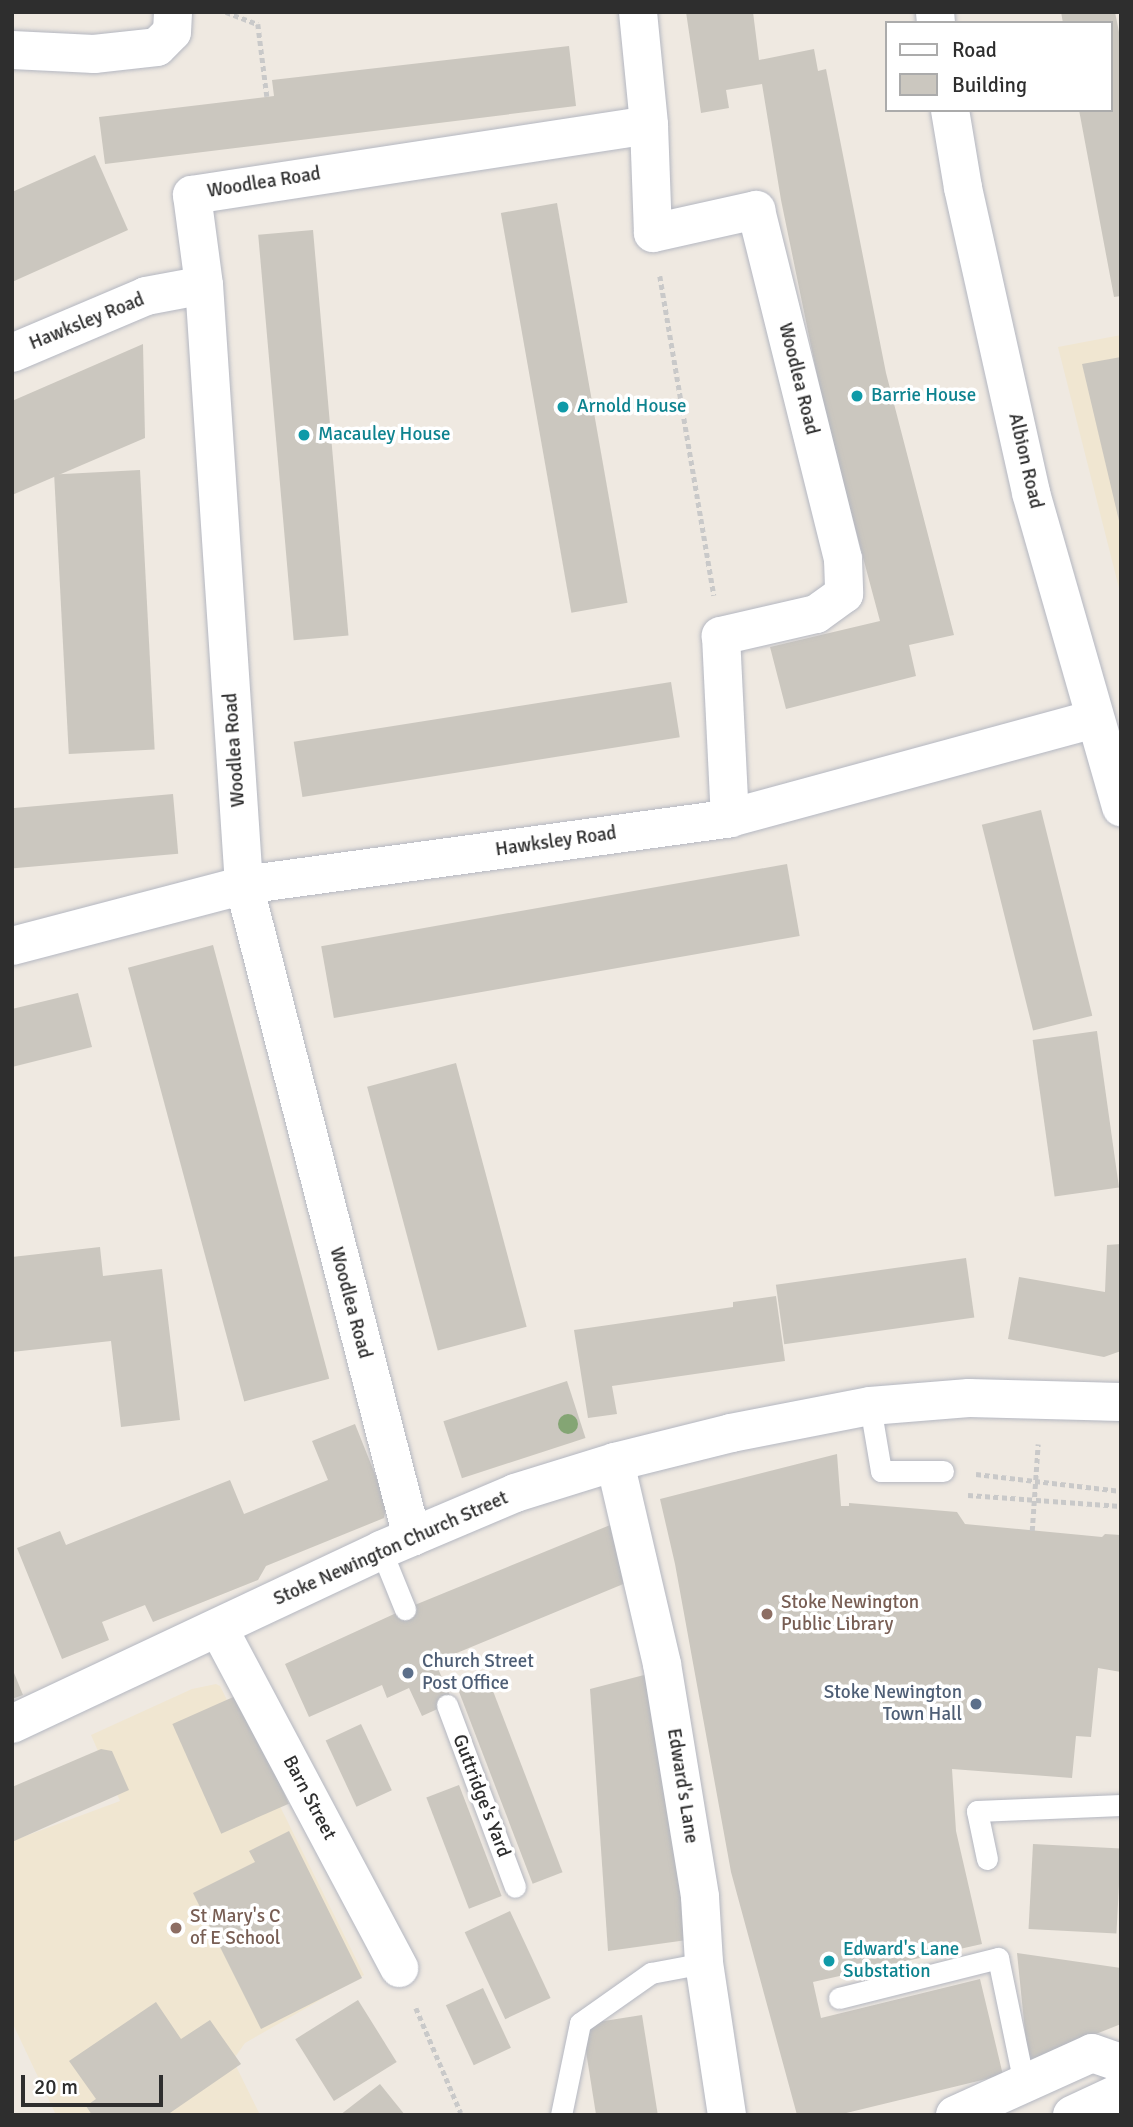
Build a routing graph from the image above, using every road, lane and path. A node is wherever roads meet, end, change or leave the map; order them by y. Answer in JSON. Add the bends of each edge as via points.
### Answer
{"nodes":[{"id":1,"x":173,"y":12,"type":"edge"},
{"id":2,"x":226,"y":12,"type":"edge"},
{"id":3,"x":638,"y":12,"type":"edge"},
{"id":4,"x":12,"y":50,"type":"edge"},
{"id":5,"x":267,"y":96,"type":"dead end"},
{"id":6,"x":950,"y":112,"type":"edge"},
{"id":7,"x":649,"y":125,"type":"junction"},
{"id":8,"x":653,"y":233,"type":"junction"},
{"id":9,"x":204,"y":285,"type":"junction"},
{"id":10,"x":12,"y":353,"type":"edge"},
{"id":11,"x":721,"y":636,"type":"junction"},
{"id":12,"x":1096,"y":719,"type":"junction"},
{"id":13,"x":1121,"y":807,"type":"edge"},
{"id":14,"x":730,"y":818,"type":"junction"},
{"id":15,"x":244,"y":885,"type":"junction"},
{"id":16,"x":12,"y":946,"type":"edge"},
{"id":17,"x":1121,"y":1402,"type":"edge"},
{"id":18,"x":870,"y":1406,"type":"junction"},
{"id":19,"x":1039,"y":1443,"type":"dead end"},
{"id":20,"x":615,"y":1462,"type":"junction"},
{"id":21,"x":913,"y":1470,"type":"junction"},
{"id":22,"x":943,"y":1471,"type":"joint"},
{"id":23,"x":1035,"y":1479,"type":"junction"},
{"id":24,"x":1121,"y":1491,"type":"edge"},
{"id":25,"x":1034,"y":1502,"type":"junction"},
{"id":26,"x":1121,"y":1506,"type":"edge"},
{"id":27,"x":1032,"y":1531,"type":"dead end"},
{"id":28,"x":396,"y":1543,"type":"junction"},
{"id":29,"x":405,"y":1609,"type":"dead end"},
{"id":30,"x":219,"y":1629,"type":"junction"},
{"id":31,"x":447,"y":1705,"type":"dead end"},
{"id":32,"x":12,"y":1724,"type":"edge"},
{"id":33,"x":1120,"y":1800,"type":"edge"},
{"id":34,"x":987,"y":1859,"type":"dead end"},
{"id":35,"x":515,"y":1887,"type":"dead end"},
{"id":36,"x":704,"y":1963,"type":"junction"},
{"id":37,"x":399,"y":1968,"type":"joint"},
{"id":38,"x":839,"y":1998,"type":"dead end"},
{"id":39,"x":1121,"y":2063,"type":"edge"},
{"id":40,"x":1024,"y":2084,"type":"junction"},
{"id":41,"x":1121,"y":2092,"type":"edge"},
{"id":42,"x":461,"y":2113,"type":"edge"},
{"id":43,"x":962,"y":2113,"type":"edge"},
{"id":44,"x":561,"y":2115,"type":"edge"},
{"id":45,"x":727,"y":2115,"type":"edge"},
{"id":46,"x":1072,"y":2115,"type":"edge"}],
"edges":[{"from":1,"to":4,"type":"street","via":[[172,32],[157,47],[94,54]]},
{"from":2,"to":5,"type":"path","via":[[257,24]]},
{"from":3,"to":7,"type":"street"},
{"from":6,"to":12,"type":"street","name":"Albion Road","via":[[1031,493]]},
{"from":7,"to":8,"type":"street"},
{"from":7,"to":9,"type":"street","name":"Woodlea Road","via":[[192,195]]},
{"from":8,"to":11,"type":"path"},
{"from":8,"to":11,"type":"street","name":"Woodlea Road","via":[[756,210],[843,559],[844,594],[816,614]]},
{"from":9,"to":10,"type":"street","name":"Hawksley Road","via":[[146,296]]},
{"from":9,"to":15,"type":"street","name":"Woodlea Road"},
{"from":11,"to":14,"type":"street"},
{"from":12,"to":13,"type":"street","name":"Albion Road"},
{"from":12,"to":14,"type":"street","name":"Hawksley Road"},
{"from":14,"to":15,"type":"street","name":"Hawksley Road"},
{"from":15,"to":16,"type":"street","name":"Hawksley Road"},
{"from":15,"to":28,"type":"street","name":"Woodlea Road"},
{"from":17,"to":18,"type":"street","name":"Stoke Newington Church Street","via":[[969,1398]]},
{"from":18,"to":20,"type":"street","name":"Stoke Newington Church Street"},
{"from":18,"to":21,"type":"lane","via":[[881,1471]]},
{"from":19,"to":23,"type":"path"},
{"from":20,"to":28,"type":"street","name":"Stoke Newington Church Street","via":[[515,1493]]},
{"from":20,"to":36,"type":"street","name":"Edward's Lane","via":[[662,1664],[700,1897]]},
{"from":21,"to":22,"type":"lane"},
{"from":21,"to":25,"type":"path","via":[[940,1490]]},
{"from":22,"to":23,"type":"path"},
{"from":23,"to":24,"type":"path"},
{"from":23,"to":25,"type":"path"},
{"from":25,"to":26,"type":"path"},
{"from":25,"to":27,"type":"path"},
{"from":28,"to":29,"type":"lane"},
{"from":28,"to":30,"type":"street","name":"Stoke Newington Church Street"},
{"from":30,"to":32,"type":"street","name":"Stoke Newington Church Street"},
{"from":30,"to":37,"type":"street","name":"Barn Street"},
{"from":31,"to":35,"type":"lane","name":"Guttridge's Yard"},
{"from":33,"to":34,"type":"lane","via":[[976,1811]]},
{"from":36,"to":44,"type":"lane","via":[[652,1973],[580,2024]]},
{"from":36,"to":45,"type":"street","name":"Edward's Lane"},
{"from":37,"to":42,"type":"path"},
{"from":38,"to":40,"type":"lane","via":[[998,1958]]},
{"from":39,"to":40,"type":"street","via":[[1092,2053]]},
{"from":40,"to":43,"type":"street"},
{"from":41,"to":46,"type":"street"}]}
